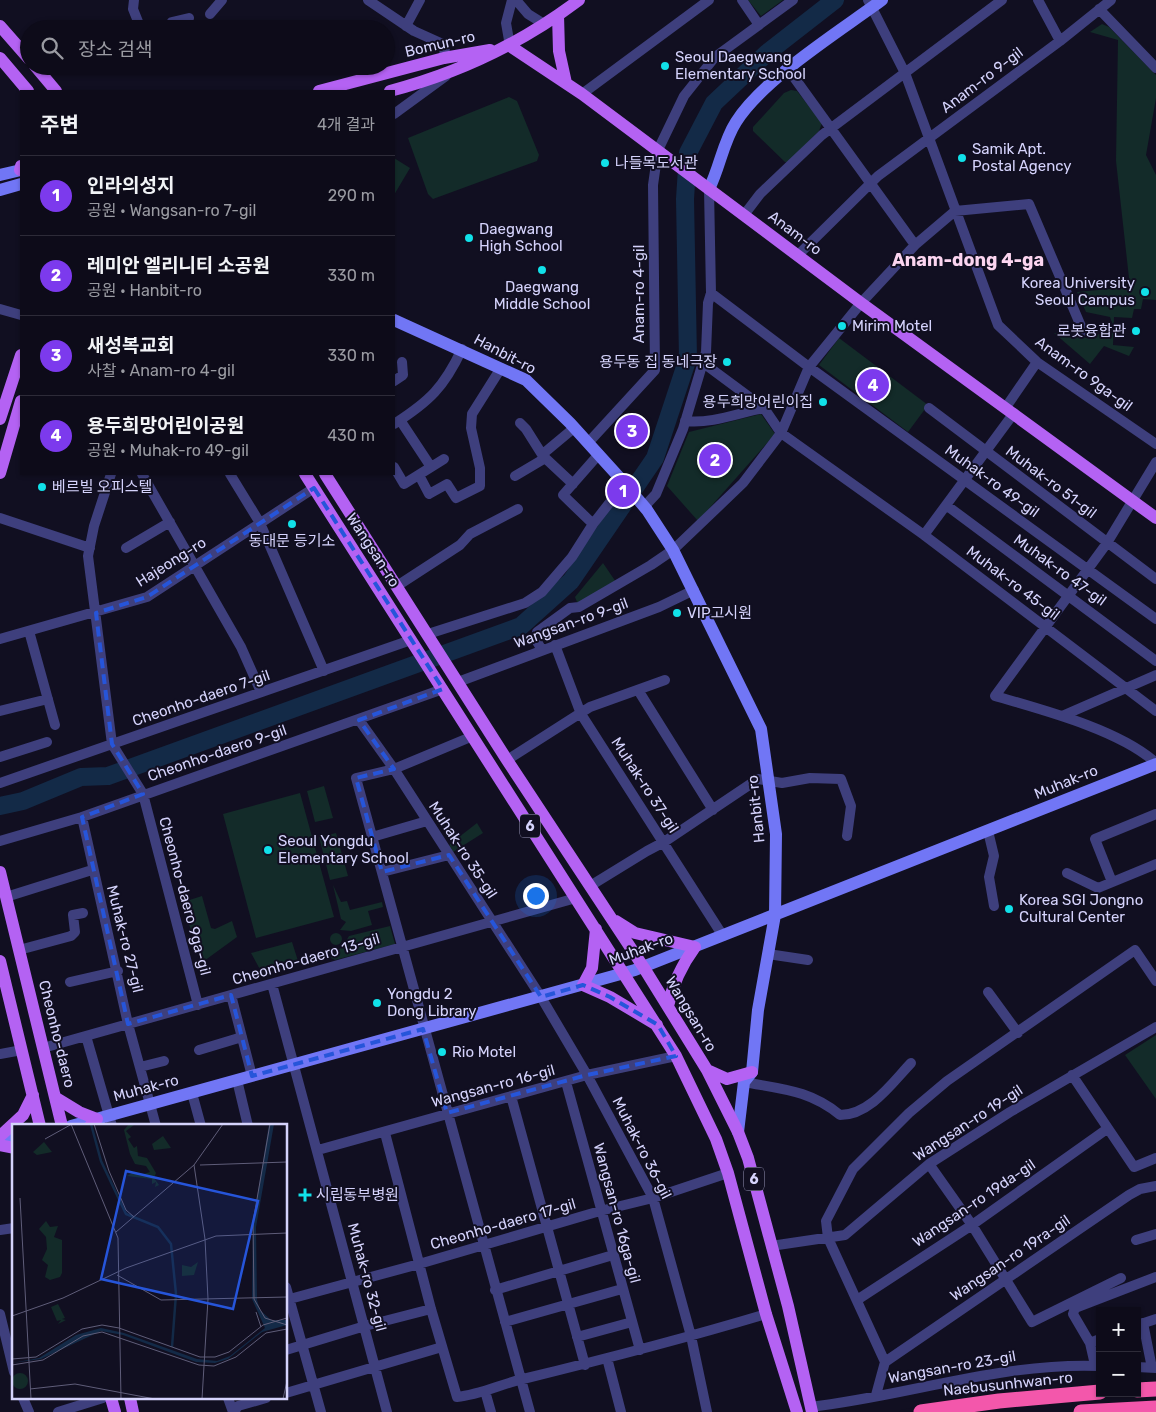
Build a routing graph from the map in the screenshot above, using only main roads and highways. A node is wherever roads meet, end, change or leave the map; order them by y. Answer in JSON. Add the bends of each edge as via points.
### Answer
{"nodes":[{"id":1,"x":579,"y":0,"type":"edge"},
{"id":2,"x":882,"y":0,"type":"edge"},
{"id":3,"x":869,"y":4,"type":"edge"},
{"id":4,"x":558,"y":15,"type":"junction"},
{"id":5,"x":0,"y":26,"type":"edge"},
{"id":6,"x":510,"y":46,"type":"junction"},
{"id":7,"x":20,"y":49,"type":"edge"},
{"id":8,"x":0,"y":58,"type":"edge"},
{"id":9,"x":395,"y":71,"type":"edge"},
{"id":10,"x":43,"y":75,"type":"edge"},
{"id":11,"x":380,"y":75,"type":"edge"},
{"id":12,"x":566,"y":83,"type":"junction"},
{"id":13,"x":27,"y":90,"type":"edge"},
{"id":14,"x":55,"y":90,"type":"edge"},
{"id":15,"x":323,"y":90,"type":"edge"},
{"id":16,"x":393,"y":90,"type":"edge"},
{"id":17,"x":20,"y":170,"type":"edge"},
{"id":18,"x":0,"y":175,"type":"edge"},
{"id":19,"x":20,"y":184,"type":"edge"},
{"id":20,"x":709,"y":189,"type":"junction"},
{"id":21,"x":0,"y":190,"type":"edge"},
{"id":22,"x":395,"y":320,"type":"edge"},
{"id":23,"x":20,"y":358,"type":"edge"},
{"id":24,"x":20,"y":408,"type":"edge"},
{"id":25,"x":0,"y":420,"type":"edge"},
{"id":26,"x":17,"y":431,"type":"edge"},
{"id":27,"x":0,"y":473,"type":"edge"},
{"id":28,"x":306,"y":475,"type":"edge"},
{"id":29,"x":326,"y":475,"type":"edge"},
{"id":30,"x":1156,"y":518,"type":"edge"},
{"id":31,"x":1156,"y":763,"type":"edge"},
{"id":32,"x":0,"y":872,"type":"edge"},
{"id":33,"x":776,"y":915,"type":"junction"},
{"id":34,"x":612,"y":919,"type":"junction"},
{"id":35,"x":596,"y":930,"type":"junction"},
{"id":36,"x":695,"y":947,"type":"junction"},
{"id":37,"x":0,"y":961,"type":"edge"},
{"id":38,"x":644,"y":968,"type":"junction"},
{"id":39,"x":625,"y":974,"type":"junction"},
{"id":40,"x":583,"y":985,"type":"junction"},
{"id":41,"x":668,"y":1006,"type":"junction"},
{"id":42,"x":658,"y":1026,"type":"junction"},
{"id":43,"x":707,"y":1070,"type":"junction"},
{"id":44,"x":748,"y":1077,"type":"junction"},
{"id":45,"x":33,"y":1095,"type":"junction"},
{"id":46,"x":56,"y":1098,"type":"junction"},
{"id":47,"x":111,"y":1120,"type":"edge"},
{"id":48,"x":93,"y":1122,"type":"edge"},
{"id":49,"x":16,"y":1124,"type":"edge"},
{"id":50,"x":40,"y":1124,"type":"edge"},
{"id":51,"x":62,"y":1124,"type":"edge"},
{"id":52,"x":738,"y":1132,"type":"junction"},
{"id":53,"x":1156,"y":1389,"type":"edge"},
{"id":54,"x":1141,"y":1390,"type":"edge"},
{"id":55,"x":1096,"y":1392,"type":"edge"},
{"id":56,"x":1156,"y":1408,"type":"edge"},
{"id":57,"x":811,"y":1409,"type":"edge"},
{"id":58,"x":795,"y":1411,"type":"edge"},
{"id":59,"x":921,"y":1412,"type":"edge"},
{"id":60,"x":1081,"y":1412,"type":"edge"}],
"edges":[{"from":1,"to":4,"type":"main road","name":"Bomun-ro"},
{"from":2,"to":3,"type":"main road"},
{"from":3,"to":20,"type":"main road","via":[[788,69],[741,114],[731,130]]},
{"from":4,"to":6,"type":"main road","name":"Bomun-ro"},
{"from":4,"to":12,"type":"main road","via":[[559,51]]},
{"from":5,"to":7,"type":"main road"},
{"from":6,"to":9,"type":"main road","name":"Bomun-ro"},
{"from":6,"to":12,"type":"main road"},
{"from":6,"to":16,"type":"main road","name":"Bomun-ro","via":[[448,74]]},
{"from":8,"to":13,"type":"main road"},
{"from":10,"to":14,"type":"main road"},
{"from":11,"to":15,"type":"main road","name":"Bomun-ro"},
{"from":12,"to":20,"type":"main road","name":"Anam-ro"},
{"from":17,"to":18,"type":"main road"},
{"from":19,"to":21,"type":"main road"},
{"from":20,"to":30,"type":"main road","name":"Anam-ro"},
{"from":22,"to":33,"type":"main road","name":"Hanbit-ro","via":[[526,380],[625,483],[673,550],[761,729],[776,834]]},
{"from":23,"to":25,"type":"main road"},
{"from":24,"to":26,"type":"main road"},
{"from":26,"to":27,"type":"main road"},
{"from":28,"to":35,"type":"main road","name":"Wangsan-ro","number":"6"},
{"from":29,"to":34,"type":"main road","name":"Wangsan-ro","number":"6"},
{"from":31,"to":33,"type":"main road","name":"Muhak-ro"},
{"from":32,"to":46,"type":"main road","name":"Cheonho-daero"},
{"from":33,"to":36,"type":"main road","name":"Muhak-ro"},
{"from":33,"to":44,"type":"main road","name":"Hanbit-ro"},
{"from":34,"to":36,"type":"main road","via":[[635,933]]},
{"from":34,"to":38,"type":"main road","name":"Wangsan-ro","number":"6"},
{"from":35,"to":39,"type":"main road","number":"6"},
{"from":35,"to":40,"type":"main road","via":[[592,968]]},
{"from":36,"to":38,"type":"main road","name":"Muhak-ro"},
{"from":36,"to":41,"type":"main road","via":[[681,966]]},
{"from":37,"to":45,"type":"main road"},
{"from":38,"to":39,"type":"main road","name":"Muhak-ro"},
{"from":38,"to":41,"type":"main road","name":"Wangsan-ro","number":"6"},
{"from":39,"to":40,"type":"main road","name":"Muhak-ro"},
{"from":39,"to":42,"type":"main road","number":"6"},
{"from":40,"to":42,"type":"main road"},
{"from":40,"to":47,"type":"main road","name":"Muhak-ro","via":[[150,1104]]},
{"from":41,"to":43,"type":"main road","name":"Wangsan-ro","number":"6"},
{"from":42,"to":58,"type":"main road","number":"6","via":[[716,1139]]},
{"from":43,"to":44,"type":"main road","via":[[728,1079]]},
{"from":43,"to":52,"type":"main road","name":"Wangsan-ro","number":"6"},
{"from":44,"to":52,"type":"main road","name":"Hanbit-ro"},
{"from":45,"to":49,"type":"main road"},
{"from":45,"to":50,"type":"main road"},
{"from":46,"to":48,"type":"main road"},
{"from":46,"to":51,"type":"main road","name":"Cheonho-daero"},
{"from":47,"to":48,"type":"main road","name":"Muhak-ro"},
{"from":52,"to":57,"type":"main road","name":"Wangsan-ro","number":"6","via":[[788,1306]]},
{"from":53,"to":54,"type":"highway"},
{"from":55,"to":59,"type":"highway","name":"Naebusunhwan-ro"},
{"from":56,"to":60,"type":"highway"}]}
